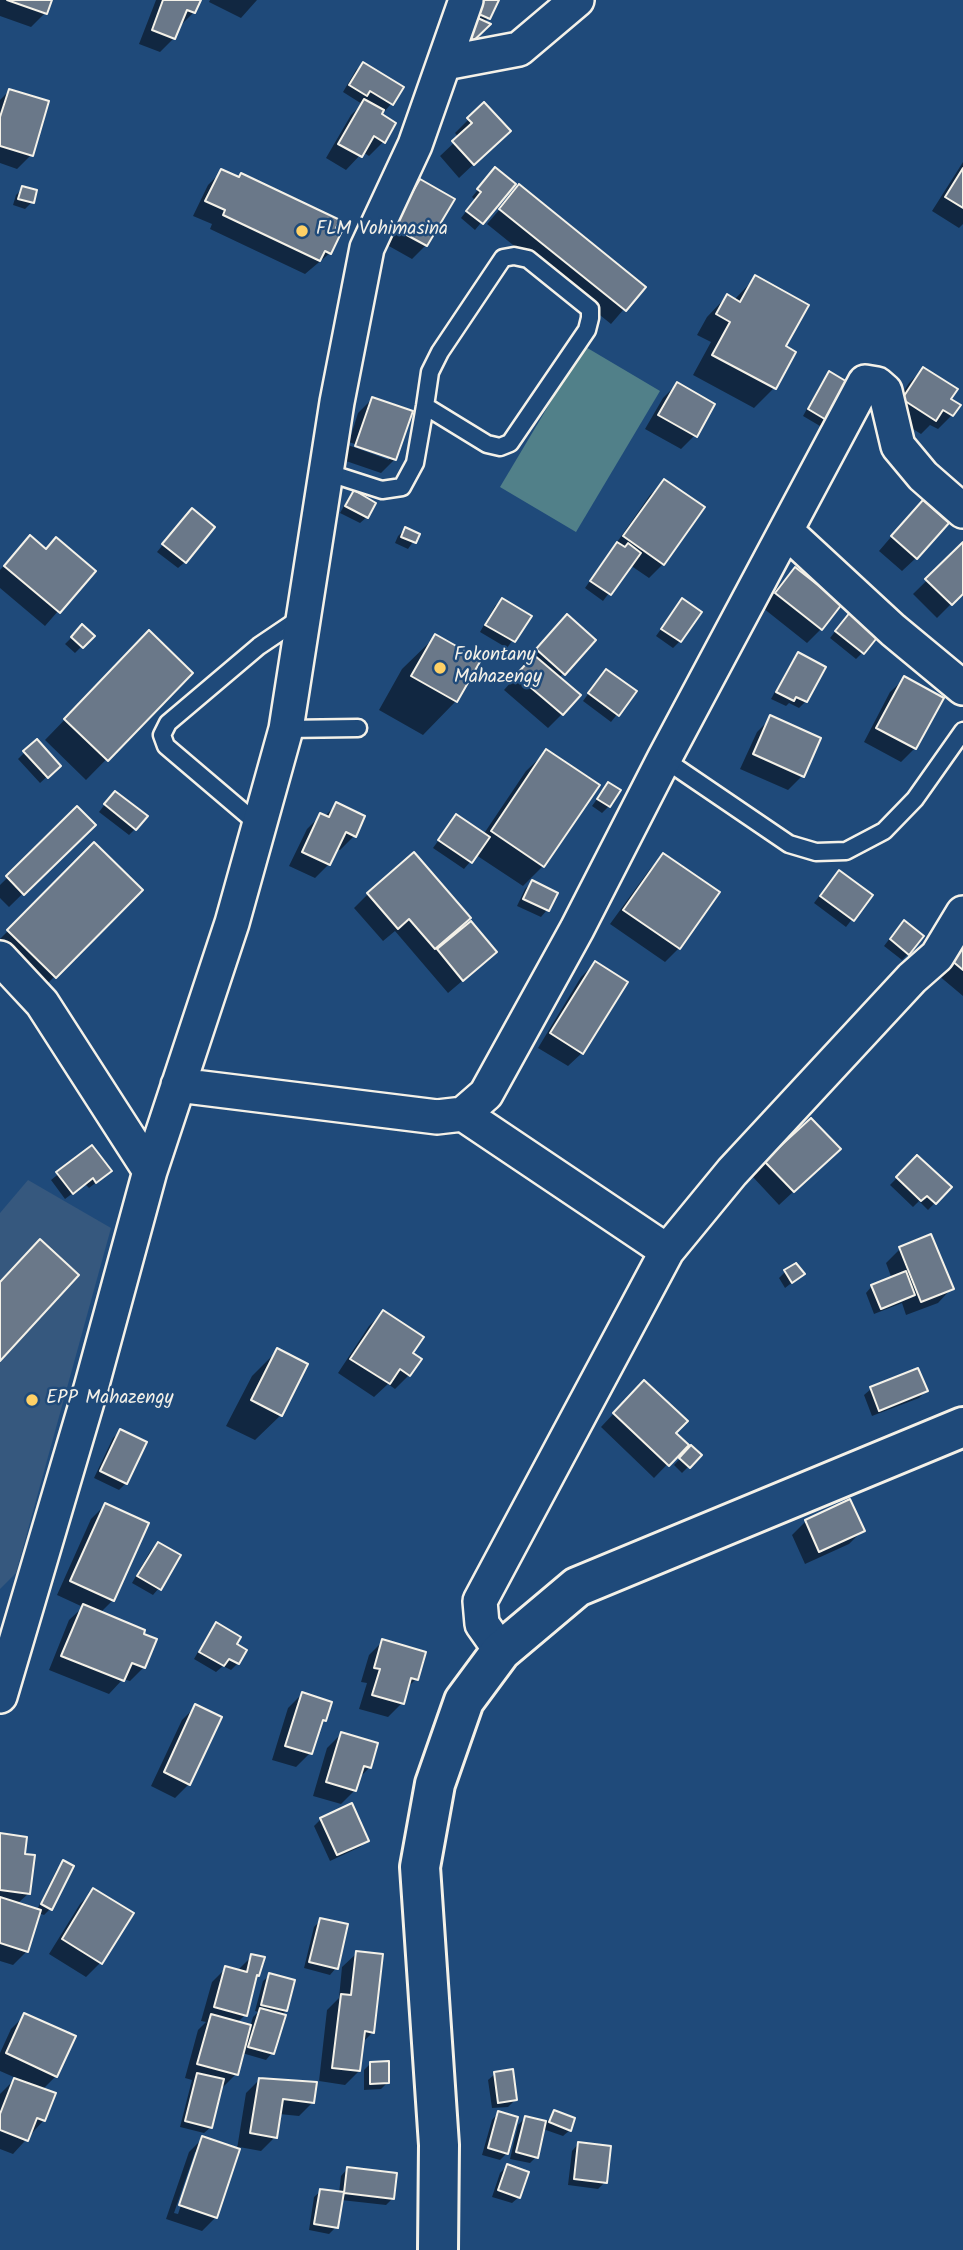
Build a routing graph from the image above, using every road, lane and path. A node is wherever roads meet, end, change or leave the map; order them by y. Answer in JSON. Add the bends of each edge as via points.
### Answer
{"nodes":[{"id":1,"x":466,"y":0,"type":"edge"},
{"id":2,"x":577,"y":0,"type":"edge"},
{"id":3,"x":445,"y":63,"type":"junction"},
{"id":4,"x":425,"y":406,"type":"junction"},
{"id":5,"x":326,"y":472,"type":"junction"},
{"id":6,"x":963,"y":512,"type":"edge"},
{"id":7,"x":786,"y":531,"type":"junction"},
{"id":8,"x":303,"y":617,"type":"junction"},
{"id":9,"x":963,"y":688,"type":"edge"},
{"id":10,"x":358,"y":728,"type":"dead end"},
{"id":11,"x":286,"y":729,"type":"junction"},
{"id":12,"x":963,"y":731,"type":"edge"},
{"id":13,"x":664,"y":759,"type":"junction"},
{"id":14,"x":260,"y":827,"type":"junction"},
{"id":15,"x":963,"y":913,"type":"edge"},
{"id":16,"x":0,"y":958,"type":"edge"},
{"id":17,"x":178,"y":1085,"type":"junction"},
{"id":18,"x":463,"y":1114,"type":"junction"},
{"id":19,"x":150,"y":1171,"type":"junction"},
{"id":20,"x":667,"y":1251,"type":"junction"},
{"id":21,"x":963,"y":1427,"type":"edge"},
{"id":22,"x":501,"y":1651,"type":"junction"},
{"id":23,"x":0,"y":1696,"type":"edge"},
{"id":24,"x":438,"y":2250,"type":"edge"}],
"edges":[{"from":1,"to":3,"type":"street"},
{"from":2,"to":3,"type":"street","via":[[519,49]]},
{"from":3,"to":5,"type":"street","via":[[415,145],[367,248]]},
{"from":4,"to":4,"type":"lane","via":[[430,372],[440,352],[503,258],[528,259],[590,309],[587,330],[510,443],[500,447],[487,444]]},
{"from":4,"to":5,"type":"lane","via":[[415,463],[402,487],[382,490]]},
{"from":5,"to":8,"type":"street"},
{"from":6,"to":7,"type":"street","via":[[898,446],[885,391],[865,382]]},
{"from":7,"to":9,"type":"street"},
{"from":7,"to":13,"type":"street"},
{"from":8,"to":11,"type":"street"},
{"from":8,"to":14,"type":"lane","via":[[259,646],[168,723],[162,736],[166,746]]},
{"from":10,"to":11,"type":"lane"},
{"from":11,"to":14,"type":"street"},
{"from":12,"to":13,"type":"lane","via":[[915,799],[892,823],[846,851],[816,852],[789,844]]},
{"from":13,"to":18,"type":"street","via":[[486,1094]]},
{"from":14,"to":17,"type":"street"},
{"from":15,"to":20,"type":"street","via":[[937,956],[732,1172]]},
{"from":16,"to":19,"type":"street","via":[[42,1003]]},
{"from":17,"to":18,"type":"street","via":[[437,1117]]},
{"from":17,"to":19,"type":"street"},
{"from":18,"to":20,"type":"street"},
{"from":19,"to":23,"type":"street"},
{"from":20,"to":22,"type":"street","via":[[480,1601],[482,1624]]},
{"from":21,"to":22,"type":"main road","via":[[577,1587]]},
{"from":22,"to":24,"type":"main road","via":[[464,1701],[435,1784],[420,1867],[439,2145]]}]}
